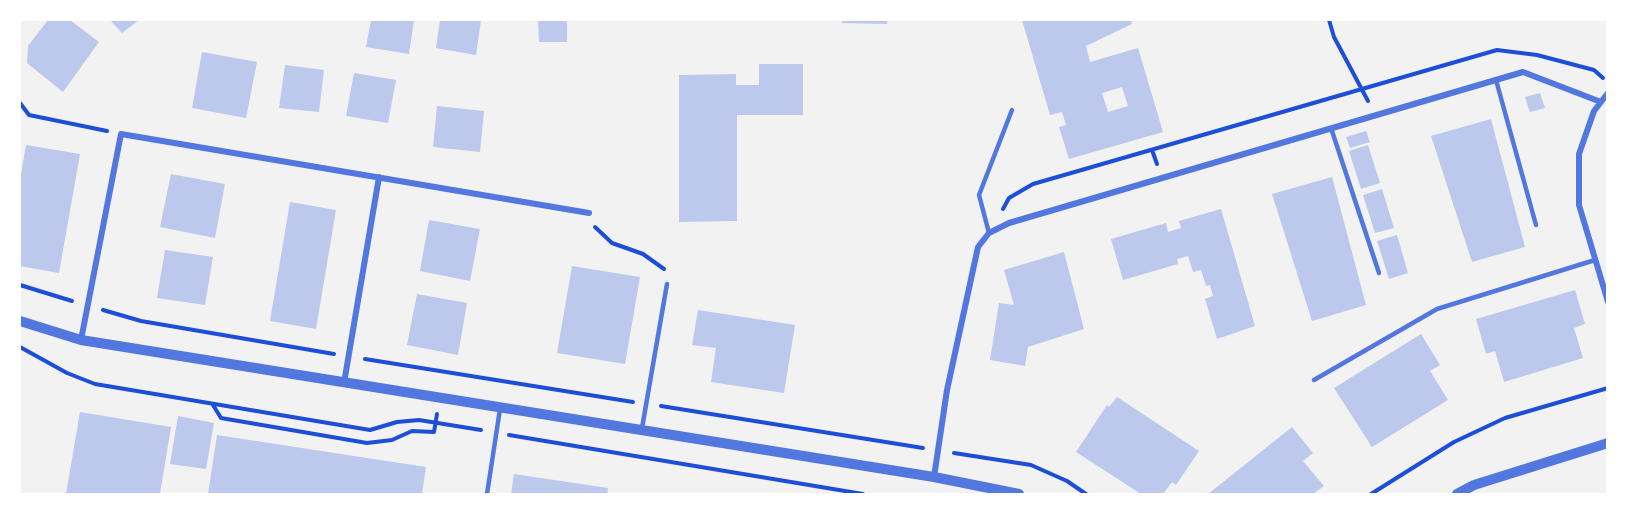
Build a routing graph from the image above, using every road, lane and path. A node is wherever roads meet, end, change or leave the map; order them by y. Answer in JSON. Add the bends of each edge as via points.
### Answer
{"nodes":[{"id":1,"x":1329,"y":20,"type":"edge"},
{"id":2,"x":1496,"y":80,"type":"junction"},
{"id":3,"x":1608,"y":81,"type":"edge"},
{"id":4,"x":1365,"y":90,"type":"junction"},
{"id":5,"x":1608,"y":93,"type":"edge"},
{"id":6,"x":1601,"y":102,"type":"junction"},
{"id":7,"x":20,"y":103,"type":"edge"},
{"id":8,"x":1012,"y":110,"type":"dead end"},
{"id":9,"x":1373,"y":116,"type":"junction"},
{"id":10,"x":1331,"y":128,"type":"junction"},
{"id":11,"x":121,"y":134,"type":"junction"},
{"id":12,"x":379,"y":177,"type":"junction"},
{"id":13,"x":589,"y":213,"type":"joint"},
{"id":14,"x":1536,"y":225,"type":"dead end"},
{"id":15,"x":989,"y":233,"type":"junction"},
{"id":16,"x":1595,"y":260,"type":"junction"},
{"id":17,"x":1379,"y":273,"type":"dead end"},
{"id":18,"x":667,"y":284,"type":"joint"},
{"id":19,"x":20,"y":285,"type":"edge"},
{"id":20,"x":1608,"y":302,"type":"edge"},
{"id":21,"x":88,"y":305,"type":"junction"},
{"id":22,"x":20,"y":321,"type":"edge"},
{"id":23,"x":81,"y":340,"type":"junction"},
{"id":24,"x":20,"y":347,"type":"edge"},
{"id":25,"x":349,"y":356,"type":"junction"},
{"id":26,"x":1314,"y":380,"type":"dead end"},
{"id":27,"x":344,"y":383,"type":"junction"},
{"id":28,"x":1608,"y":388,"type":"edge"},
{"id":29,"x":645,"y":404,"type":"junction"},
{"id":30,"x":213,"y":405,"type":"junction"},
{"id":31,"x":500,"y":409,"type":"junction"},
{"id":32,"x":435,"y":423,"type":"junction"},
{"id":33,"x":642,"y":431,"type":"junction"},
{"id":34,"x":496,"y":433,"type":"junction"},
{"id":35,"x":1608,"y":443,"type":"edge"},
{"id":36,"x":938,"y":451,"type":"junction"},
{"id":37,"x":934,"y":477,"type":"junction"},
{"id":38,"x":848,"y":493,"type":"edge"},
{"id":39,"x":487,"y":495,"type":"edge"},
{"id":40,"x":863,"y":495,"type":"edge"},
{"id":41,"x":1019,"y":495,"type":"edge"},
{"id":42,"x":1086,"y":495,"type":"edge"},
{"id":43,"x":1371,"y":495,"type":"edge"},
{"id":44,"x":1456,"y":495,"type":"edge"}],
"edges":[{"from":1,"to":4,"type":"path"},
{"from":2,"to":6,"type":"street","via":[[1523,72]]},
{"from":2,"to":9,"type":"street"},
{"from":2,"to":14,"type":"lane"},
{"from":3,"to":4,"type":"path","via":[[1594,70],[1537,55],[1497,50]]},
{"from":4,"to":9,"type":"path"},
{"from":4,"to":15,"type":"path","via":[[1033,184],[1009,198]]},
{"from":5,"to":6,"type":"street"},
{"from":6,"to":16,"type":"street","via":[[1579,154],[1579,205]]},
{"from":7,"to":11,"type":"path","via":[[29,116]]},
{"from":8,"to":15,"type":"lane","via":[[979,195]]},
{"from":9,"to":10,"type":"street"},
{"from":10,"to":15,"type":"street","via":[[1009,223]]},
{"from":10,"to":17,"type":"lane"},
{"from":11,"to":12,"type":"street"},
{"from":11,"to":21,"type":"street"},
{"from":12,"to":13,"type":"street"},
{"from":12,"to":25,"type":"street"},
{"from":13,"to":18,"type":"path","via":[[597,230],[612,243],[661,264],[668,274]]},
{"from":15,"to":36,"type":"street","via":[[978,247]]},
{"from":16,"to":20,"type":"street"},
{"from":16,"to":26,"type":"lane","via":[[1437,309]]},
{"from":18,"to":29,"type":"lane"},
{"from":19,"to":21,"type":"path"},
{"from":21,"to":23,"type":"street"},
{"from":21,"to":25,"type":"path","via":[[141,321]]},
{"from":22,"to":23,"type":"street"},
{"from":23,"to":27,"type":"street"},
{"from":24,"to":30,"type":"path","via":[[95,384]]},
{"from":25,"to":27,"type":"street"},
{"from":25,"to":29,"type":"path"},
{"from":27,"to":31,"type":"street"},
{"from":28,"to":43,"type":"path","via":[[1505,418],[1455,442]]},
{"from":29,"to":33,"type":"lane"},
{"from":29,"to":36,"type":"path"},
{"from":30,"to":32,"type":"path","via":[[370,430],[397,422]]},
{"from":30,"to":32,"type":"path","via":[[220,418],[368,443],[392,440],[412,431],[434,432]]},
{"from":31,"to":33,"type":"street"},
{"from":31,"to":34,"type":"lane"},
{"from":32,"to":34,"type":"path"},
{"from":33,"to":37,"type":"street"},
{"from":34,"to":38,"type":"path"},
{"from":34,"to":39,"type":"lane"},
{"from":35,"to":44,"type":"street","via":[[1474,485]]},
{"from":36,"to":37,"type":"street"},
{"from":36,"to":42,"type":"path","via":[[1030,465],[1067,481]]},
{"from":37,"to":41,"type":"street"},
{"from":38,"to":40,"type":"path"}]}
